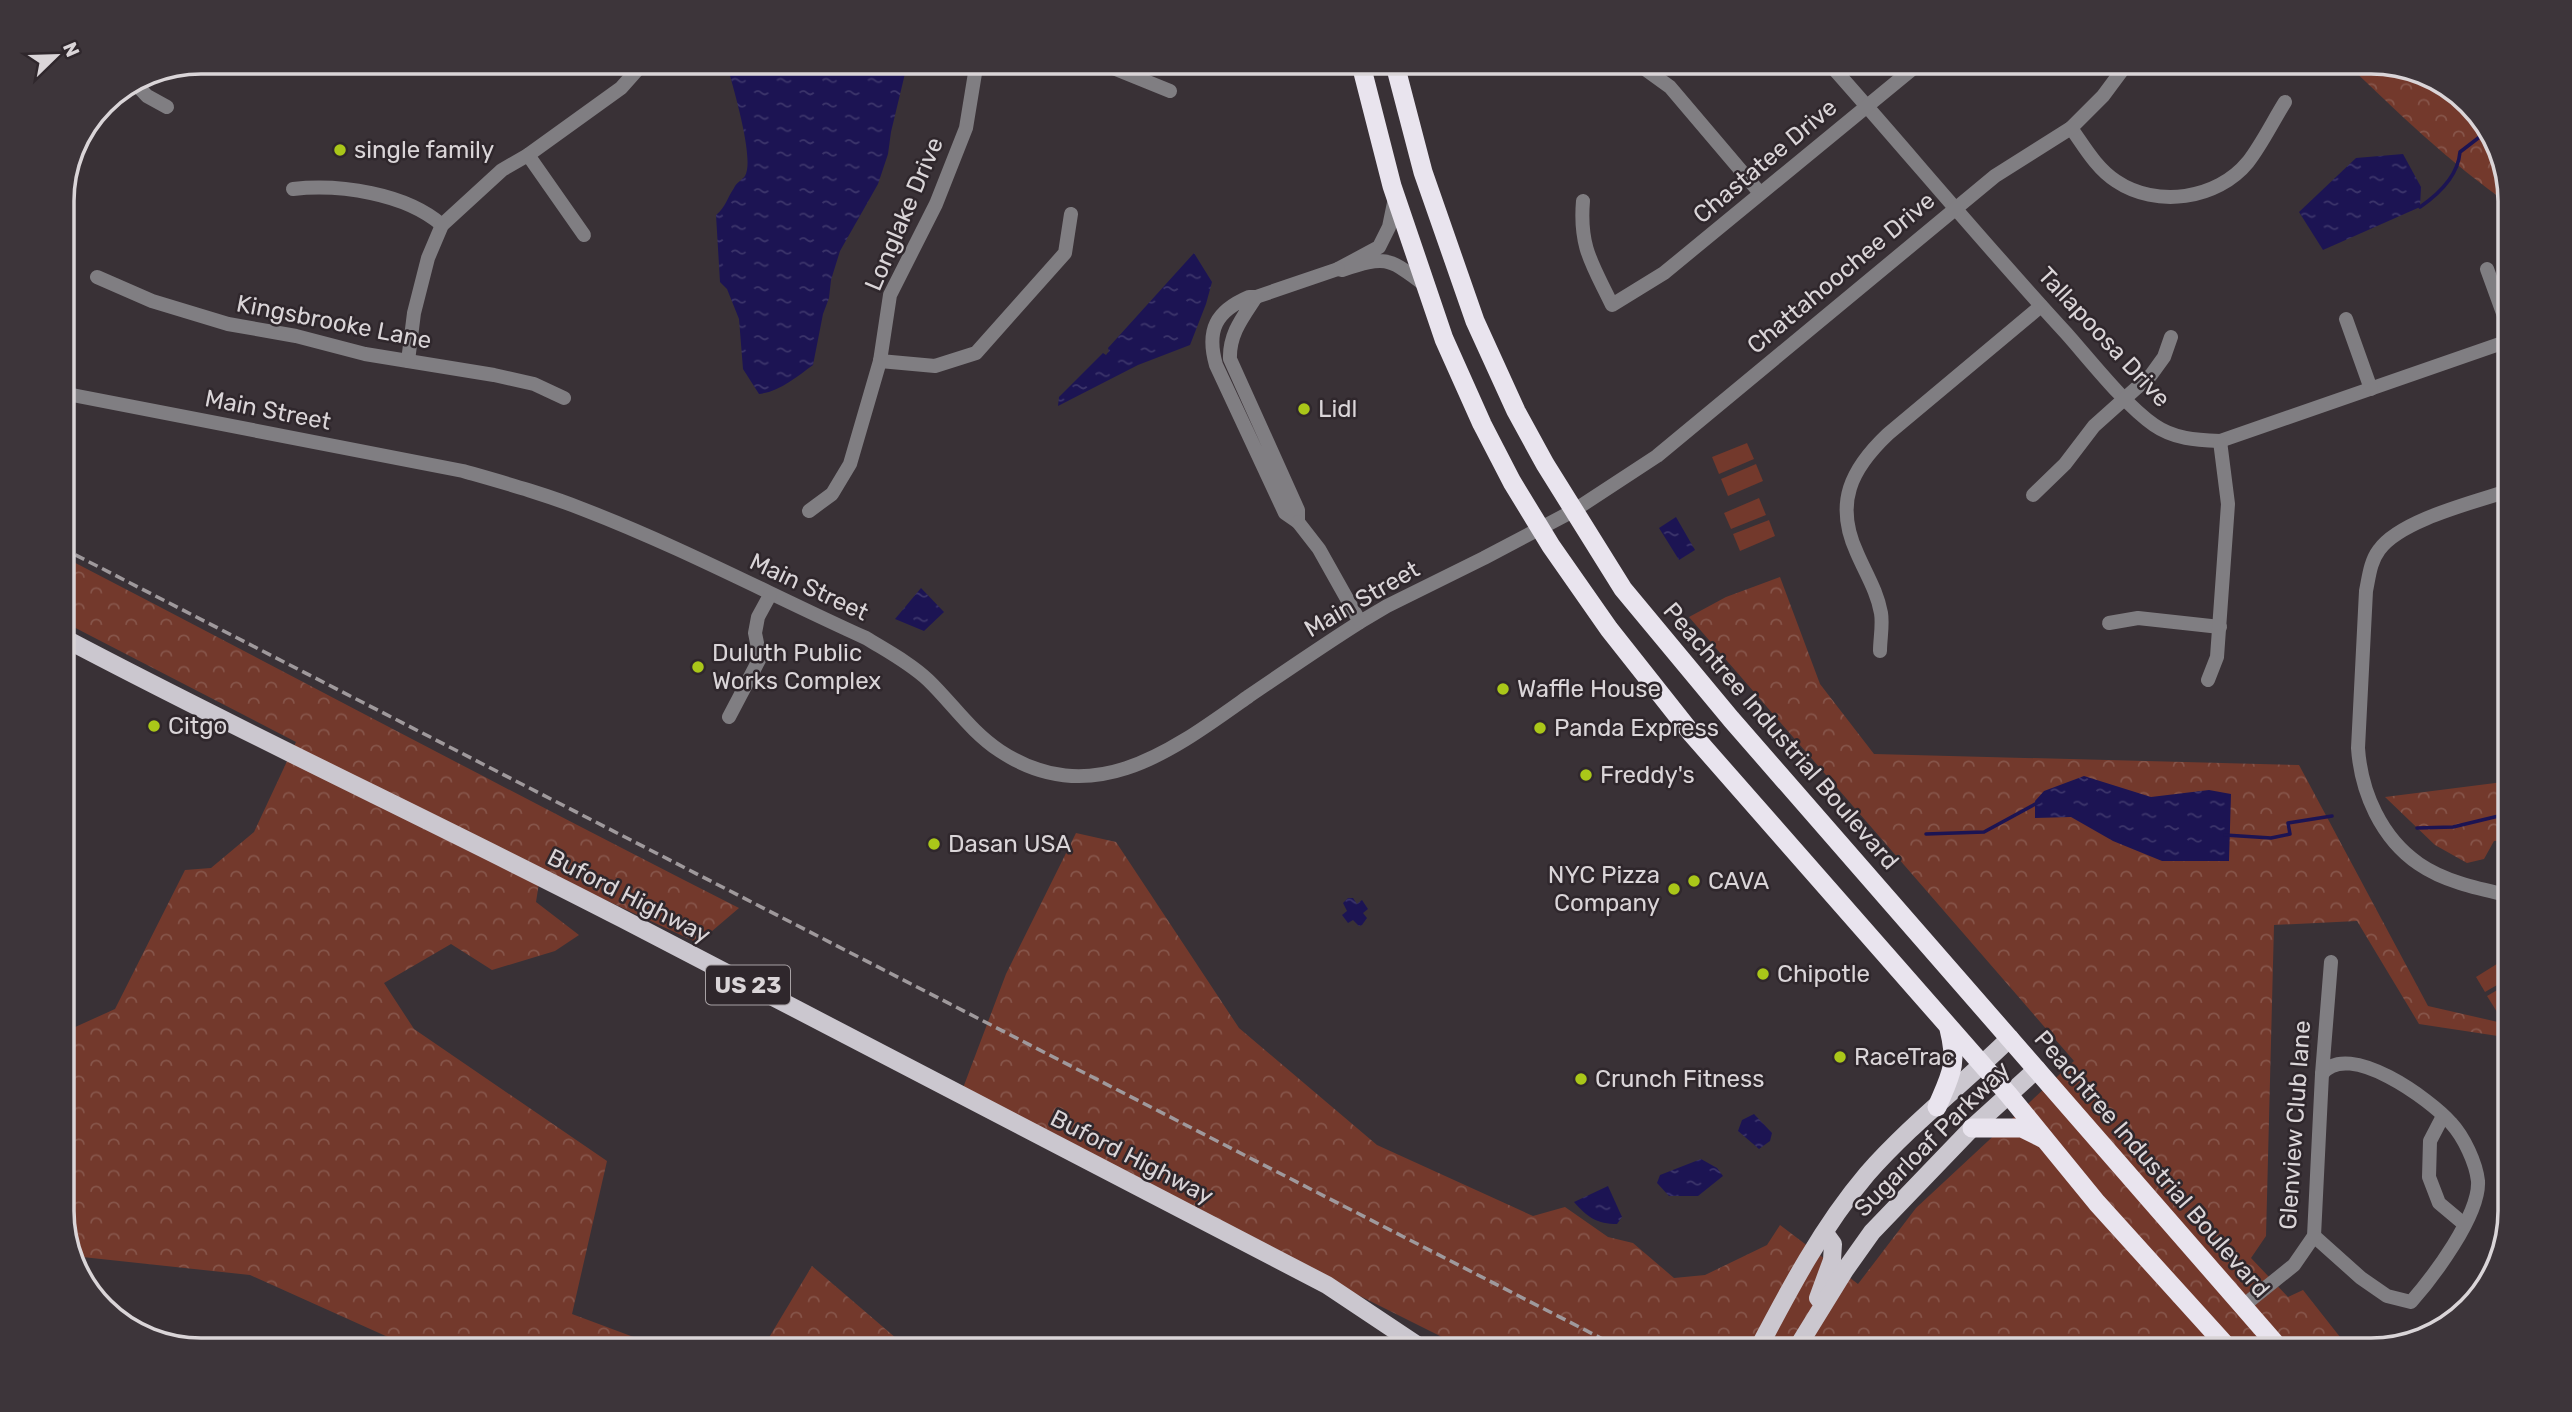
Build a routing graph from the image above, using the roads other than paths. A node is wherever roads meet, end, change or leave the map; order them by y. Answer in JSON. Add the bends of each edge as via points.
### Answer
{"nodes":[{"id":1,"x":633,"y":74,"type":"edge"},
{"id":2,"x":975,"y":74,"type":"edge"},
{"id":3,"x":1128,"y":74,"type":"edge"},
{"id":4,"x":1363,"y":74,"type":"edge"},
{"id":5,"x":1397,"y":74,"type":"edge"},
{"id":6,"x":1652,"y":74,"type":"edge"},
{"id":7,"x":1838,"y":74,"type":"edge"},
{"id":8,"x":1906,"y":74,"type":"edge"},
{"id":9,"x":2119,"y":74,"type":"edge"},
{"id":10,"x":140,"y":89,"type":"edge"},
{"id":11,"x":1170,"y":91,"type":"dead end"},
{"id":12,"x":2284,"y":102,"type":"dead end"},
{"id":13,"x":1866,"y":106,"type":"junction"},
{"id":14,"x":167,"y":107,"type":"dead end"},
{"id":15,"x":2071,"y":128,"type":"junction"},
{"id":16,"x":528,"y":155,"type":"junction"},
{"id":17,"x":293,"y":190,"type":"dead end"},
{"id":18,"x":1760,"y":193,"type":"junction"},
{"id":19,"x":1395,"y":198,"type":"junction"},
{"id":20,"x":1583,"y":201,"type":"dead end"},
{"id":21,"x":1956,"y":207,"type":"junction"},
{"id":22,"x":1070,"y":214,"type":"dead end"},
{"id":23,"x":442,"y":225,"type":"junction"},
{"id":24,"x":584,"y":236,"type":"dead end"},
{"id":25,"x":1338,"y":269,"type":"junction"},
{"id":26,"x":2487,"y":270,"type":"dead end"},
{"id":27,"x":97,"y":277,"type":"dead end"},
{"id":28,"x":1425,"y":285,"type":"junction"},
{"id":29,"x":1256,"y":297,"type":"junction"},
{"id":30,"x":2498,"y":300,"type":"edge"},
{"id":31,"x":2041,"y":306,"type":"junction"},
{"id":32,"x":2346,"y":319,"type":"dead end"},
{"id":33,"x":2171,"y":337,"type":"dead end"},
{"id":34,"x":2498,"y":345,"type":"edge"},
{"id":35,"x":408,"y":361,"type":"junction"},
{"id":36,"x":880,"y":361,"type":"junction"},
{"id":37,"x":2371,"y":389,"type":"junction"},
{"id":38,"x":74,"y":395,"type":"edge"},
{"id":39,"x":2125,"y":397,"type":"junction"},
{"id":40,"x":564,"y":398,"type":"dead end"},
{"id":41,"x":2220,"y":441,"type":"junction"},
{"id":42,"x":2033,"y":495,"type":"dead end"},
{"id":43,"x":2498,"y":495,"type":"edge"},
{"id":44,"x":809,"y":511,"type":"dead end"},
{"id":45,"x":1573,"y":511,"type":"junction"},
{"id":46,"x":1298,"y":522,"type":"junction"},
{"id":47,"x":1539,"y":529,"type":"junction"},
{"id":48,"x":770,"y":595,"type":"junction"},
{"id":49,"x":1360,"y":622,"type":"junction"},
{"id":50,"x":2109,"y":623,"type":"dead end"},
{"id":51,"x":2220,"y":627,"type":"junction"},
{"id":52,"x":74,"y":643,"type":"edge"},
{"id":53,"x":1880,"y":651,"type":"dead end"},
{"id":54,"x":2208,"y":680,"type":"dead end"},
{"id":55,"x":729,"y":717,"type":"dead end"},
{"id":56,"x":2498,"y":893,"type":"edge"},
{"id":57,"x":2331,"y":962,"type":"dead end"},
{"id":58,"x":1948,"y":1028,"type":"junction"},
{"id":59,"x":2010,"y":1038,"type":"junction"},
{"id":60,"x":1982,"y":1066,"type":"junction"},
{"id":61,"x":2037,"y":1069,"type":"junction"},
{"id":62,"x":2322,"y":1074,"type":"junction"},
{"id":63,"x":2008,"y":1094,"type":"junction"},
{"id":64,"x":1937,"y":1107,"type":"junction"},
{"id":65,"x":2443,"y":1116,"type":"junction"},
{"id":66,"x":1972,"y":1128,"type":"junction"},
{"id":67,"x":2045,"y":1140,"type":"junction"},
{"id":68,"x":2464,"y":1224,"type":"junction"},
{"id":69,"x":1825,"y":1233,"type":"junction"},
{"id":70,"x":2314,"y":1236,"type":"junction"},
{"id":71,"x":2243,"y":1306,"type":"junction"},
{"id":72,"x":1406,"y":1338,"type":"edge"},
{"id":73,"x":1764,"y":1338,"type":"edge"},
{"id":74,"x":1800,"y":1338,"type":"edge"},
{"id":75,"x":1801,"y":1338,"type":"edge"},
{"id":76,"x":2219,"y":1338,"type":"edge"},
{"id":77,"x":2271,"y":1338,"type":"edge"}],
"edges":[{"from":1,"to":16,"type":"street","via":[[621,88]]},
{"from":2,"to":36,"type":"street","name":"Longlake Drive","via":[[966,128],[936,204],[890,295]]},
{"from":3,"to":11,"type":"street"},
{"from":4,"to":19,"type":"highway"},
{"from":5,"to":45,"type":"highway","name":"Peachtree Industrial Boulevard","via":[[1423,172],[1475,321],[1516,411]]},
{"from":6,"to":18,"type":"street","via":[[1670,87]]},
{"from":7,"to":13,"type":"street","name":"Tallapoosa Drive"},
{"from":8,"to":13,"type":"street","name":"Chastatee Drive"},
{"from":9,"to":15,"type":"street","name":"Chattahoochee Drive"},
{"from":10,"to":14,"type":"street"},
{"from":12,"to":15,"type":"street","via":[[2248,162],[2229,179],[2182,197],[2135,191],[2115,180],[2095,163]]},
{"from":13,"to":18,"type":"street","name":"Chastatee Drive"},
{"from":13,"to":21,"type":"street","name":"Tallapoosa Drive"},
{"from":15,"to":21,"type":"street","name":"Chattahoochee Drive"},
{"from":16,"to":23,"type":"street","via":[[502,170]]},
{"from":16,"to":24,"type":"street"},
{"from":17,"to":23,"type":"street","via":[[317,187],[376,195],[432,216]]},
{"from":18,"to":20,"type":"street","name":"Chastatee Drive","via":[[1675,264],[1612,305],[1584,248]]},
{"from":19,"to":25,"type":"street","via":[[1379,247]]},
{"from":19,"to":28,"type":"highway"},
{"from":21,"to":31,"type":"street","name":"Tallapoosa Drive"},
{"from":21,"to":45,"type":"street","name":"Chattahoochee Drive","via":[[1657,456]]},
{"from":22,"to":36,"type":"street","via":[[1065,253],[976,353],[935,366]]},
{"from":23,"to":35,"type":"street","via":[[419,291]]},
{"from":25,"to":28,"type":"street","via":[[1373,259],[1390,261]]},
{"from":25,"to":29,"type":"street"},
{"from":26,"to":30,"type":"street"},
{"from":27,"to":35,"type":"street","name":"Kingsbrooke Lane","via":[[152,301],[228,324]]},
{"from":28,"to":47,"type":"highway","via":[[1482,424]]},
{"from":29,"to":46,"type":"street","via":[[1237,325],[1230,359],[1298,510]]},
{"from":29,"to":46,"type":"street","via":[[1224,312],[1212,332],[1211,348],[1285,513]]},
{"from":31,"to":39,"type":"street","name":"Tallapoosa Drive"},
{"from":31,"to":53,"type":"street","via":[[1888,434],[1855,472],[1846,512],[1848,534],[1875,589],[1882,616]]},
{"from":32,"to":37,"type":"street"},
{"from":33,"to":39,"type":"street","via":[[2151,375]]},
{"from":34,"to":37,"type":"street","name":"Tallapoosa Drive"},
{"from":35,"to":40,"type":"street","name":"Kingsbrooke Lane","via":[[534,384]]},
{"from":36,"to":44,"type":"street","name":"Longlake Drive","via":[[849,464],[832,494]]},
{"from":37,"to":41,"type":"street","name":"Tallapoosa Drive"},
{"from":38,"to":48,"type":"street","name":"Main Street","via":[[463,471],[529,489],[662,542]]},
{"from":39,"to":41,"type":"street","name":"Tallapoosa Drive","via":[[2154,425],[2171,434]]},
{"from":39,"to":42,"type":"street"},
{"from":41,"to":51,"type":"street","via":[[2228,505]]},
{"from":43,"to":56,"type":"street","via":[[2406,527],[2378,551],[2366,591],[2358,748],[2368,797],[2401,849],[2437,874]]},
{"from":45,"to":47,"type":"street","name":"Main Street"},
{"from":45,"to":59,"type":"highway","name":"Peachtree Industrial Boulevard","via":[[1623,589]]},
{"from":46,"to":49,"type":"street"},
{"from":47,"to":49,"type":"street","name":"Main Street"},
{"from":47,"to":58,"type":"highway","via":[[1609,629],[1692,734]]},
{"from":48,"to":49,"type":"street","name":"Main Street","via":[[894,654],[1000,750],[1031,767],[1063,776],[1129,769],[1189,740]]},
{"from":48,"to":55,"type":"street","via":[[755,633],[760,658]]},
{"from":50,"to":51,"type":"street","via":[[2138,618]]},
{"from":51,"to":54,"type":"street","via":[[2217,657]]},
{"from":52,"to":72,"type":"main road","name":"Buford Highway","number":"US 23","via":[[622,919],[1327,1285]]},
{"from":57,"to":62,"type":"street","name":"Glenview Club lane"},
{"from":58,"to":60,"type":"highway"},
{"from":58,"to":64,"type":"highway","via":[[1955,1051],[1953,1070]]},
{"from":59,"to":60,"type":"main road","name":"Sugarloaf Parkway"},
{"from":59,"to":61,"type":"highway","name":"Peachtree Industrial Boulevard"},
{"from":60,"to":63,"type":"highway"},
{"from":60,"to":64,"type":"main road","name":"Sugarloaf Parkway"},
{"from":61,"to":63,"type":"main road","name":"Sugarloaf Parkway"},
{"from":61,"to":71,"type":"highway","name":"Peachtree Industrial Boulevard"},
{"from":62,"to":65,"type":"street","via":[[2334,1064],[2348,1063],[2391,1077]]},
{"from":62,"to":70,"type":"street","name":"Glenview Club lane"},
{"from":63,"to":66,"type":"main road","name":"Sugarloaf Parkway"},
{"from":63,"to":67,"type":"highway"},
{"from":64,"to":69,"type":"main road","name":"Sugarloaf Parkway","via":[[1865,1176]]},
{"from":65,"to":68,"type":"street","via":[[2473,1162],[2478,1182],[2475,1206]]},
{"from":65,"to":68,"type":"street","via":[[2430,1141],[2429,1177],[2439,1203]]},
{"from":66,"to":67,"type":"highway","via":[[2022,1128]]},
{"from":66,"to":75,"type":"main road","name":"Sugarloaf Parkway","via":[[1872,1232]]},
{"from":67,"to":76,"type":"highway"},
{"from":68,"to":70,"type":"street","via":[[2434,1277],[2411,1302],[2387,1296]]},
{"from":69,"to":73,"type":"main road","name":"Sugarloaf Parkway"},
{"from":69,"to":74,"type":"main road","via":[[1833,1244],[1832,1260]]},
{"from":70,"to":71,"type":"street","name":"Glenview Club lane","via":[[2294,1265]]},
{"from":71,"to":77,"type":"highway","name":"Peachtree Industrial Boulevard"}]}
